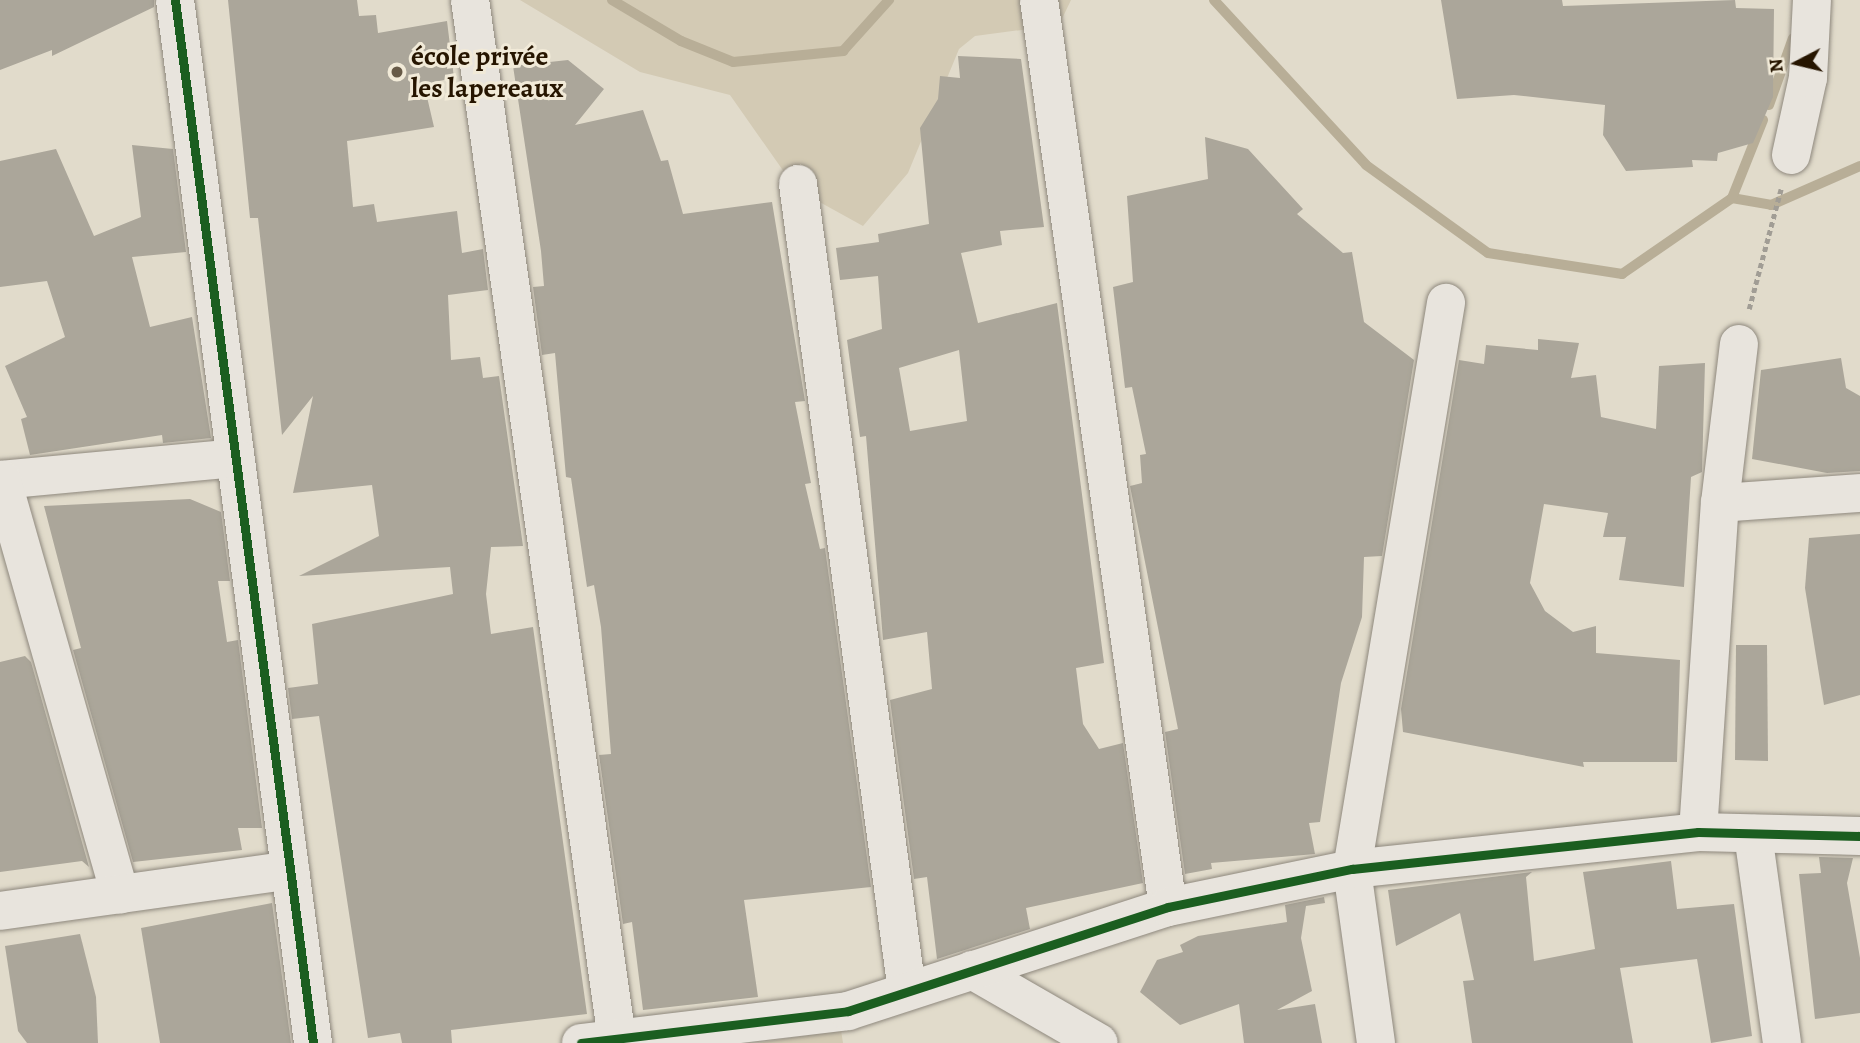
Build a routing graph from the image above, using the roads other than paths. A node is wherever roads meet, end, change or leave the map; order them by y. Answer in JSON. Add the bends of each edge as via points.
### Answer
{"nodes":[{"id":1,"x":175,"y":0,"type":"edge"},
{"id":2,"x":470,"y":0,"type":"edge"},
{"id":3,"x":1038,"y":0,"type":"edge"},
{"id":4,"x":1812,"y":0,"type":"edge"},
{"id":5,"x":1791,"y":155,"type":"road end"},
{"id":6,"x":798,"y":184,"type":"dead end"},
{"id":7,"x":1446,"y":303,"type":"dead end"},
{"id":8,"x":1739,"y":344,"type":"road end"},
{"id":9,"x":235,"y":458,"type":"junction"},
{"id":10,"x":1,"y":480,"type":"edge"},
{"id":11,"x":1860,"y":493,"type":"edge"},
{"id":12,"x":1720,"y":503,"type":"junction"},
{"id":13,"x":1699,"y":832,"type":"junction"},
{"id":14,"x":1753,"y":834,"type":"junction"},
{"id":15,"x":1860,"y":836,"type":"edge"},
{"id":16,"x":1352,"y":869,"type":"junction"},
{"id":17,"x":290,"y":870,"type":"junction"},
{"id":18,"x":120,"y":895,"type":"junction"},
{"id":19,"x":1168,"y":907,"type":"junction"},
{"id":20,"x":0,"y":911,"type":"edge"},
{"id":21,"x":972,"y":970,"type":"junction"},
{"id":22,"x":908,"y":991,"type":"junction"},
{"id":23,"x":850,"y":1027,"type":"edge"},
{"id":24,"x":599,"y":1041,"type":"edge"},
{"id":25,"x":313,"y":1043,"type":"edge"},
{"id":26,"x":1099,"y":1043,"type":"edge"},
{"id":27,"x":1376,"y":1043,"type":"edge"},
{"id":28,"x":1782,"y":1043,"type":"edge"}],
"edges":[{"from":1,"to":9,"type":"street"},
{"from":2,"to":24,"type":"street"},
{"from":3,"to":19,"type":"street"},
{"from":4,"to":5,"type":"street","via":[[1808,78]]},
{"from":6,"to":22,"type":"street"},
{"from":7,"to":16,"type":"street"},
{"from":8,"to":12,"type":"street"},
{"from":9,"to":10,"type":"street"},
{"from":9,"to":17,"type":"street"},
{"from":10,"to":18,"type":"street"},
{"from":11,"to":12,"type":"street"},
{"from":12,"to":13,"type":"street"},
{"from":13,"to":14,"type":"street"},
{"from":13,"to":16,"type":"street"},
{"from":14,"to":15,"type":"street"},
{"from":14,"to":28,"type":"street"},
{"from":16,"to":19,"type":"street"},
{"from":16,"to":27,"type":"street"},
{"from":17,"to":18,"type":"street"},
{"from":17,"to":25,"type":"street"},
{"from":18,"to":20,"type":"street"},
{"from":19,"to":21,"type":"street"},
{"from":21,"to":22,"type":"street"},
{"from":21,"to":26,"type":"street"},
{"from":22,"to":23,"type":"street"},
{"from":23,"to":24,"type":"street"}]}
